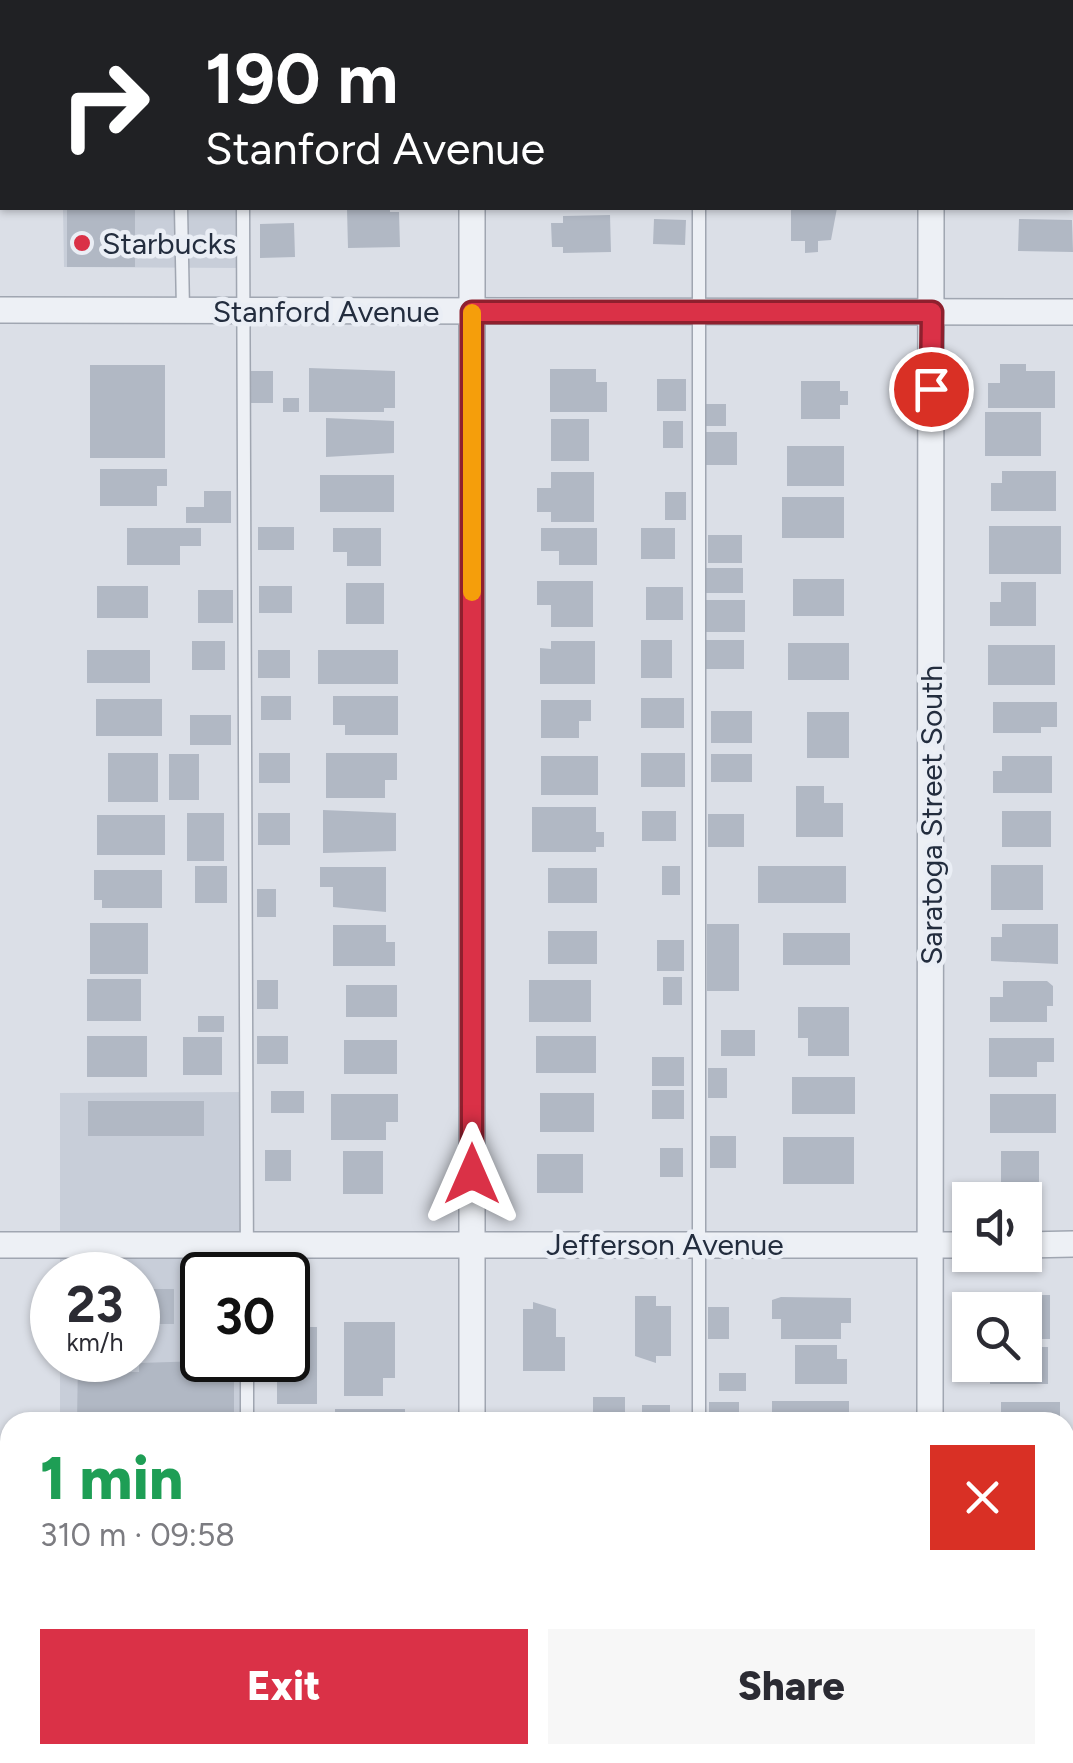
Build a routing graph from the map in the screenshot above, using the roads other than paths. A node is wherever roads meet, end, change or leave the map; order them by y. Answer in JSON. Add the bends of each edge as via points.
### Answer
{"nodes":[{"id":1,"x":181,"y":210,"type":"edge"},
{"id":2,"x":243,"y":210,"type":"edge"},
{"id":3,"x":472,"y":210,"type":"edge"},
{"id":4,"x":699,"y":210,"type":"edge"},
{"id":5,"x":932,"y":210,"type":"edge"},
{"id":6,"x":0,"y":310,"type":"edge"},
{"id":7,"x":183,"y":310,"type":"junction"},
{"id":8,"x":244,"y":311,"type":"junction"},
{"id":9,"x":699,"y":311,"type":"junction"},
{"id":10,"x":472,"y":312,"type":"junction"},
{"id":11,"x":932,"y":312,"type":"junction"},
{"id":12,"x":1073,"y":312,"type":"edge"},
{"id":13,"x":472,"y":1244,"type":"junction"},
{"id":14,"x":698,"y":1244,"type":"junction"},
{"id":15,"x":1042,"y":1244,"type":"edge"},
{"id":16,"x":1073,"y":1244,"type":"edge"},
{"id":17,"x":0,"y":1245,"type":"edge"},
{"id":18,"x":930,"y":1245,"type":"junction"},
{"id":19,"x":952,"y":1245,"type":"edge"},
{"id":20,"x":247,"y":1246,"type":"junction"},
{"id":21,"x":247,"y":1252,"type":"edge"},
{"id":22,"x":247,"y":1382,"type":"edge"},
{"id":23,"x":247,"y":1412,"type":"edge"},
{"id":24,"x":472,"y":1412,"type":"edge"},
{"id":25,"x":699,"y":1412,"type":"edge"},
{"id":26,"x":930,"y":1412,"type":"edge"}],
"edges":[{"from":1,"to":7,"type":"lane"},
{"from":2,"to":8,"type":"lane"},
{"from":3,"to":10,"type":"street"},
{"from":4,"to":9,"type":"lane"},
{"from":5,"to":11,"type":"street","name":"Saratoga Street South"},
{"from":6,"to":7,"type":"street","name":"Stanford Avenue"},
{"from":7,"to":8,"type":"street","name":"Stanford Avenue"},
{"from":8,"to":10,"type":"street","name":"Stanford Avenue"},
{"from":8,"to":20,"type":"lane"},
{"from":9,"to":10,"type":"street","name":"Stanford Avenue"},
{"from":9,"to":11,"type":"street","name":"Stanford Avenue"},
{"from":9,"to":14,"type":"lane"},
{"from":10,"to":13,"type":"street"},
{"from":11,"to":12,"type":"street","name":"Stanford Avenue"},
{"from":11,"to":18,"type":"street","name":"Saratoga Street South"},
{"from":13,"to":14,"type":"street","name":"Jefferson Avenue"},
{"from":13,"to":20,"type":"street","name":"Jefferson Avenue"},
{"from":13,"to":24,"type":"street"},
{"from":14,"to":18,"type":"street","name":"Jefferson Avenue"},
{"from":14,"to":25,"type":"lane"},
{"from":15,"to":16,"type":"street"},
{"from":17,"to":20,"type":"street","name":"Jefferson Avenue"},
{"from":18,"to":19,"type":"street","name":"Jefferson Avenue"},
{"from":18,"to":26,"type":"street","name":"Saratoga Street South"},
{"from":20,"to":21,"type":"lane"},
{"from":22,"to":23,"type":"lane"}]}
